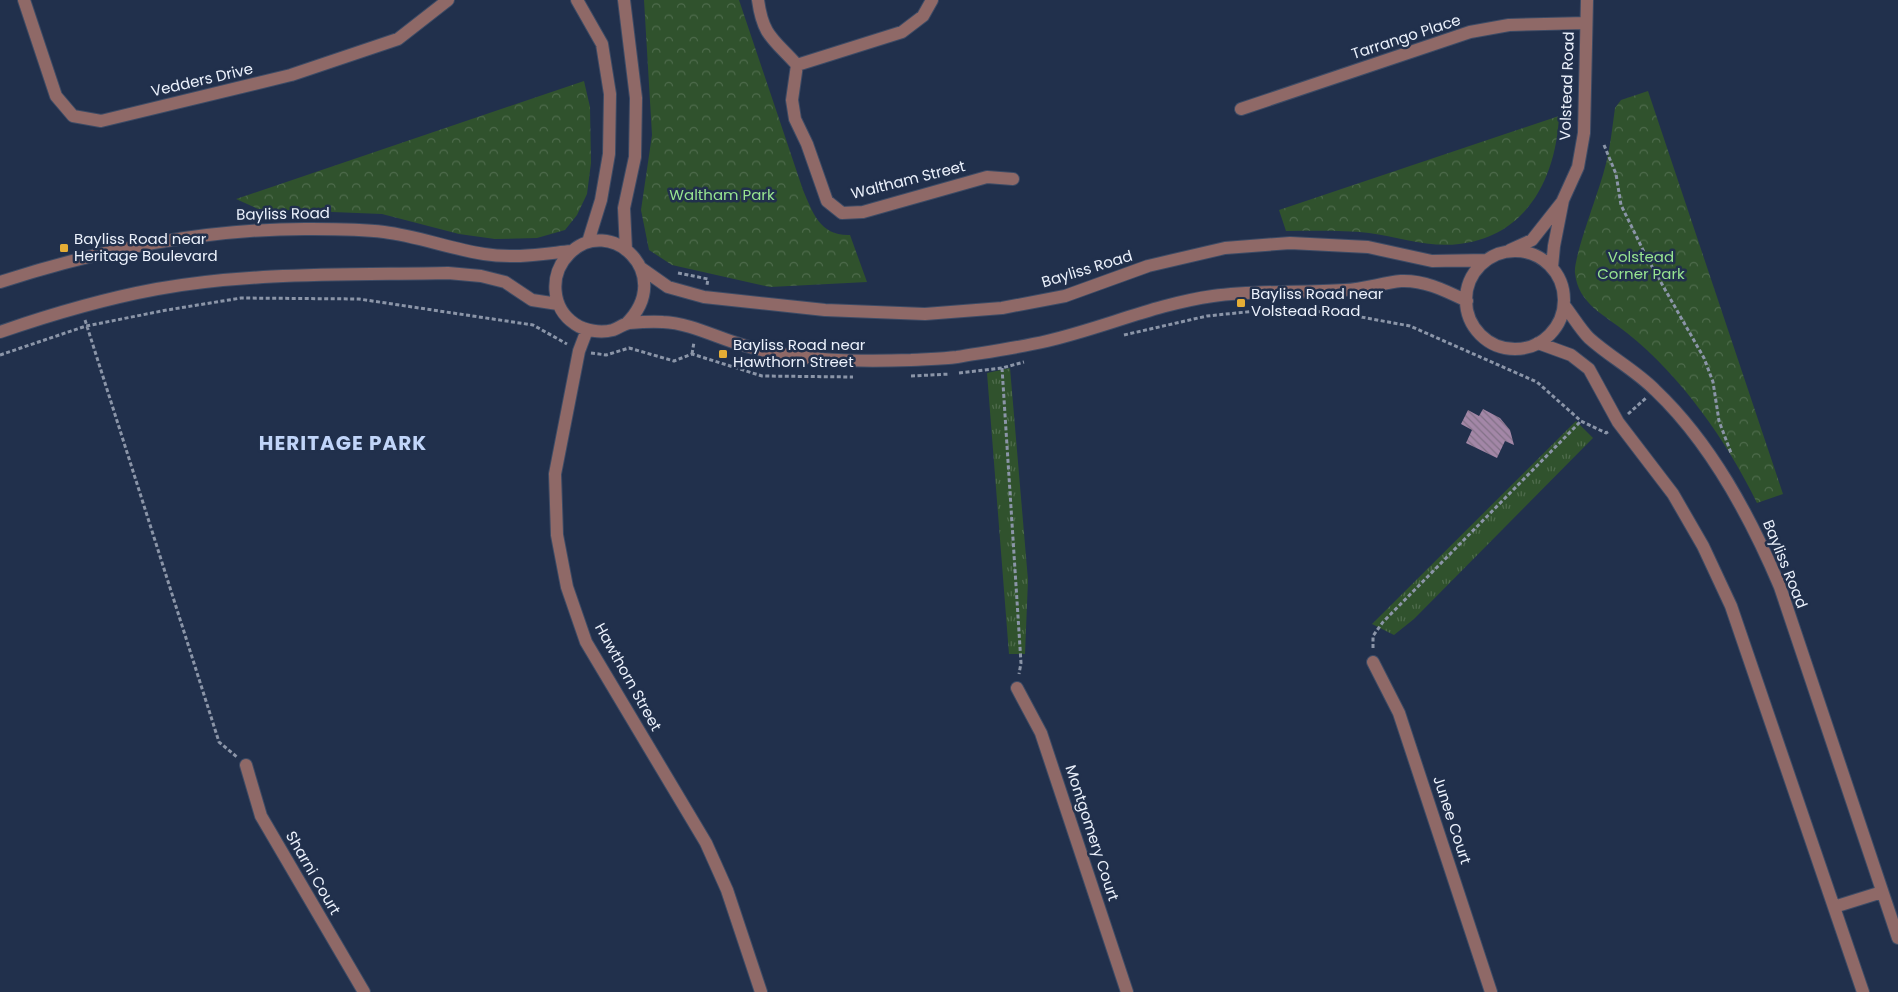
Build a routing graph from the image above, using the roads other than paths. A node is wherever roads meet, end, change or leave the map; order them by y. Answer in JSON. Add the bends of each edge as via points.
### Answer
{"nodes":[{"id":1,"x":24,"y":0,"type":"edge"},
{"id":2,"x":448,"y":0,"type":"edge"},
{"id":3,"x":577,"y":0,"type":"edge"},
{"id":4,"x":624,"y":0,"type":"edge"},
{"id":5,"x":758,"y":0,"type":"edge"},
{"id":6,"x":932,"y":0,"type":"edge"},
{"id":7,"x":1587,"y":0,"type":"edge"},
{"id":8,"x":1586,"y":23,"type":"junction"},
{"id":9,"x":797,"y":65,"type":"junction"},
{"id":10,"x":1241,"y":109,"type":"dead end"},
{"id":11,"x":1013,"y":179,"type":"dead end"},
{"id":12,"x":1563,"y":200,"type":"junction"},
{"id":13,"x":588,"y":242,"type":"junction"},
{"id":14,"x":626,"y":250,"type":"junction"},
{"id":15,"x":571,"y":251,"type":"junction"},
{"id":16,"x":1505,"y":252,"type":"junction"},
{"id":17,"x":1487,"y":260,"type":"junction"},
{"id":18,"x":641,"y":268,"type":"junction"},
{"id":19,"x":1552,"y":268,"type":"junction"},
{"id":20,"x":0,"y":282,"type":"edge"},
{"id":21,"x":1466,"y":301,"type":"junction"},
{"id":22,"x":558,"y":304,"type":"junction"},
{"id":23,"x":1564,"y":305,"type":"junction"},
{"id":24,"x":626,"y":324,"type":"junction"},
{"id":25,"x":587,"y":330,"type":"junction"},
{"id":26,"x":0,"y":332,"type":"edge"},
{"id":27,"x":1538,"y":343,"type":"junction"},
{"id":28,"x":1373,"y":662,"type":"road end"},
{"id":29,"x":1017,"y":688,"type":"road end"},
{"id":30,"x":246,"y":765,"type":"road end"},
{"id":31,"x":1889,"y":899,"type":"edge"},
{"id":32,"x":1834,"y":907,"type":"junction"},
{"id":33,"x":1898,"y":938,"type":"edge"},
{"id":34,"x":364,"y":992,"type":"edge"},
{"id":35,"x":761,"y":992,"type":"edge"},
{"id":36,"x":1127,"y":992,"type":"edge"},
{"id":37,"x":1491,"y":992,"type":"edge"},
{"id":38,"x":1863,"y":992,"type":"edge"}],
"edges":[{"from":1,"to":2,"type":"street","name":"Vedders Drive","via":[[56,96],[73,116],[101,121],[291,76],[398,39]]},
{"from":3,"to":13,"type":"street","via":[[602,44],[610,94],[609,154],[601,200]]},
{"from":4,"to":14,"type":"street","via":[[636,98],[635,157],[624,208]]},
{"from":5,"to":9,"type":"street","via":[[766,32]]},
{"from":6,"to":9,"type":"street","via":[[923,16],[902,32]]},
{"from":7,"to":8,"type":"street","name":"Volstead Road"},
{"from":8,"to":10,"type":"street","name":"Tarrango Place","via":[[1508,25],[1470,32]]},
{"from":8,"to":12,"type":"street","name":"Volstead Road","via":[[1584,133],[1578,167]]},
{"from":9,"to":11,"type":"street","name":"Waltham Street","via":[[792,100],[795,119],[828,201],[842,213],[864,212],[987,177]]},
{"from":12,"to":16,"type":"street","name":"Volstead Road","via":[[1532,240]]},
{"from":12,"to":19,"type":"street","name":"Volstead Road"},
{"from":13,"to":14,"type":"street","name":"Bayliss Road","via":[[614,243]]},
{"from":13,"to":15,"type":"street","name":"Bayliss Road"},
{"from":14,"to":18,"type":"street","name":"Bayliss Road"},
{"from":15,"to":20,"type":"street","name":"Bayliss Road","via":[[521,256],[486,254],[384,232],[349,230],[227,232],[159,240],[67,261]]},
{"from":15,"to":22,"type":"street","name":"Bayliss Road","via":[[561,262],[556,276]]},
{"from":16,"to":17,"type":"street","name":"Bayliss Road"},
{"from":16,"to":19,"type":"street","name":"Bayliss Road","via":[[1531,253]]},
{"from":17,"to":18,"type":"street","name":"Bayliss Road","via":[[1432,261],[1368,247],[1290,243],[1225,248],[1148,266],[1065,296],[1002,308],[925,314],[825,310],[704,297],[668,287]]},
{"from":17,"to":21,"type":"street","name":"Bayliss Road","via":[[1476,271]]},
{"from":18,"to":24,"type":"street","via":[[645,284],[643,299]]},
{"from":19,"to":23,"type":"street","name":"Bayliss Road","via":[[1564,291]]},
{"from":21,"to":24,"type":"street","via":[[1436,286],[1402,281],[1343,290],[1284,290],[1213,296],[1154,308],[1048,341],[952,358],[876,361],[810,357],[748,347],[666,322]]},
{"from":21,"to":27,"type":"street","via":[[1478,331],[1490,342],[1506,348]]},
{"from":22,"to":25,"type":"street","via":[[570,320]]},
{"from":22,"to":26,"type":"street","via":[[532,300],[505,282],[448,273],[242,278],[158,289],[81,305]]},
{"from":23,"to":27,"type":"street","via":[[1551,334]]},
{"from":23,"to":31,"type":"street","name":"Bayliss Road","via":[[1588,337],[1655,390],[1698,439],[1743,507],[1780,587]]},
{"from":24,"to":25,"type":"street","via":[[613,330]]},
{"from":25,"to":35,"type":"street","name":"Hawthorn Street","via":[[579,351],[555,474],[556,535],[567,587],[586,642],[706,843],[727,890]]},
{"from":27,"to":32,"type":"street","via":[[1571,355],[1589,369],[1618,422],[1673,494],[1703,546],[1731,606]]},
{"from":28,"to":37,"type":"street","name":"Junee Court","via":[[1400,713]]},
{"from":29,"to":36,"type":"street","name":"Montgomery Court","via":[[1041,733]]},
{"from":30,"to":34,"type":"street","name":"Sharni Court","via":[[261,816]]},
{"from":31,"to":32,"type":"street"},
{"from":31,"to":33,"type":"street","name":"Bayliss Road"},
{"from":32,"to":38,"type":"street"}]}
